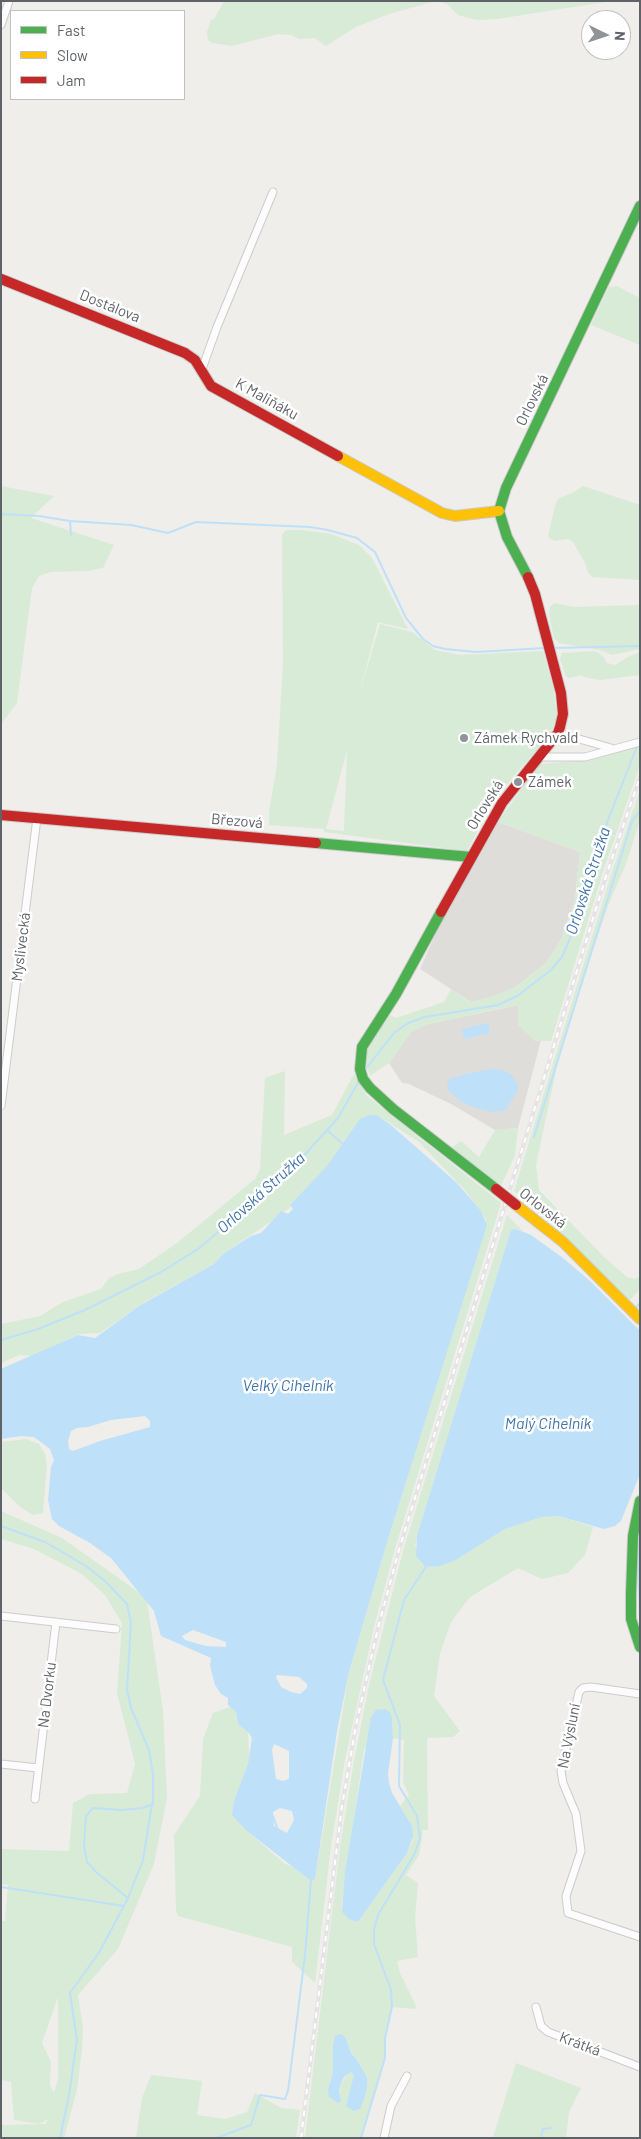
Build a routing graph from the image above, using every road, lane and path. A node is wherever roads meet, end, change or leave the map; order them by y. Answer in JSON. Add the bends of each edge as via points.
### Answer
{"nodes":[{"id":1,"x":9,"y":1,"type":"edge"},
{"id":2,"x":1,"y":25,"type":"edge"},
{"id":3,"x":273,"y":192,"type":"dead end"},
{"id":4,"x":640,"y":206,"type":"edge"},
{"id":5,"x":1,"y":279,"type":"edge"},
{"id":6,"x":202,"y":369,"type":"junction"},
{"id":7,"x":499,"y":512,"type":"junction"},
{"id":8,"x":558,"y":733,"type":"junction"},
{"id":9,"x":640,"y":742,"type":"edge"},
{"id":10,"x":611,"y":748,"type":"junction"},
{"id":11,"x":539,"y":756,"type":"junction"},
{"id":12,"x":1,"y":815,"type":"edge"},
{"id":13,"x":37,"y":818,"type":"junction"},
{"id":14,"x":471,"y":857,"type":"junction"},
{"id":15,"x":1,"y":1106,"type":"edge"},
{"id":16,"x":640,"y":1320,"type":"edge"},
{"id":17,"x":640,"y":1501,"type":"edge"},
{"id":18,"x":1,"y":1616,"type":"edge"},
{"id":19,"x":56,"y":1622,"type":"junction"},
{"id":20,"x":116,"y":1629,"type":"dead end"},
{"id":21,"x":640,"y":1647,"type":"edge"},
{"id":22,"x":640,"y":1694,"type":"edge"},
{"id":23,"x":1,"y":1764,"type":"edge"},
{"id":24,"x":38,"y":1768,"type":"junction"},
{"id":25,"x":35,"y":1800,"type":"dead end"},
{"id":26,"x":640,"y":1937,"type":"edge"},
{"id":27,"x":536,"y":2007,"type":"dead end"},
{"id":28,"x":640,"y":2067,"type":"edge"},
{"id":29,"x":407,"y":2076,"type":"dead end"},
{"id":30,"x":384,"y":2138,"type":"edge"}],
"edges":[{"from":1,"to":2,"type":"street"},
{"from":3,"to":6,"type":"street"},
{"from":4,"to":7,"type":"main road","name":"Orlovská","via":[[506,488]]},
{"from":5,"to":6,"type":"main road","name":"Dostálova","via":[[185,353]]},
{"from":6,"to":7,"type":"main road","name":"K Maliňáku","via":[[211,386],[442,513],[455,516]]},
{"from":7,"to":8,"type":"main road","name":"Orlovská","via":[[507,537],[528,576],[549,648],[563,708]]},
{"from":8,"to":10,"type":"street"},
{"from":8,"to":11,"type":"main road","name":"Orlovská"},
{"from":9,"to":10,"type":"street"},
{"from":10,"to":11,"type":"street","via":[[586,757]]},
{"from":11,"to":14,"type":"main road","name":"Orlovská","via":[[505,797]]},
{"from":12,"to":13,"type":"main road","name":"Březová"},
{"from":13,"to":14,"type":"main road","name":"Březová"},
{"from":13,"to":15,"type":"street","name":"Myslivecká"},
{"from":14,"to":16,"type":"main road","name":"Orlovská","bridge":true,"via":[[396,994],[362,1047],[360,1069],[363,1079],[393,1109],[563,1242]]},
{"from":17,"to":21,"type":"main road","via":[[633,1536],[631,1594],[631,1619]]},
{"from":18,"to":19,"type":"street"},
{"from":19,"to":20,"type":"street"},
{"from":19,"to":24,"type":"street","name":"Na Dvorku"},
{"from":22,"to":26,"type":"street","name":"Na Výsluní","via":[[583,1688],[579,1692],[561,1771],[576,1814],[580,1851],[566,1896],[568,1912]]},
{"from":23,"to":24,"type":"street"},
{"from":24,"to":25,"type":"street","name":"Na Dvorku"},
{"from":27,"to":28,"type":"street","name":"Krátká","via":[[542,2026],[548,2032]]},
{"from":29,"to":30,"type":"street","via":[[391,2106]]}]}
